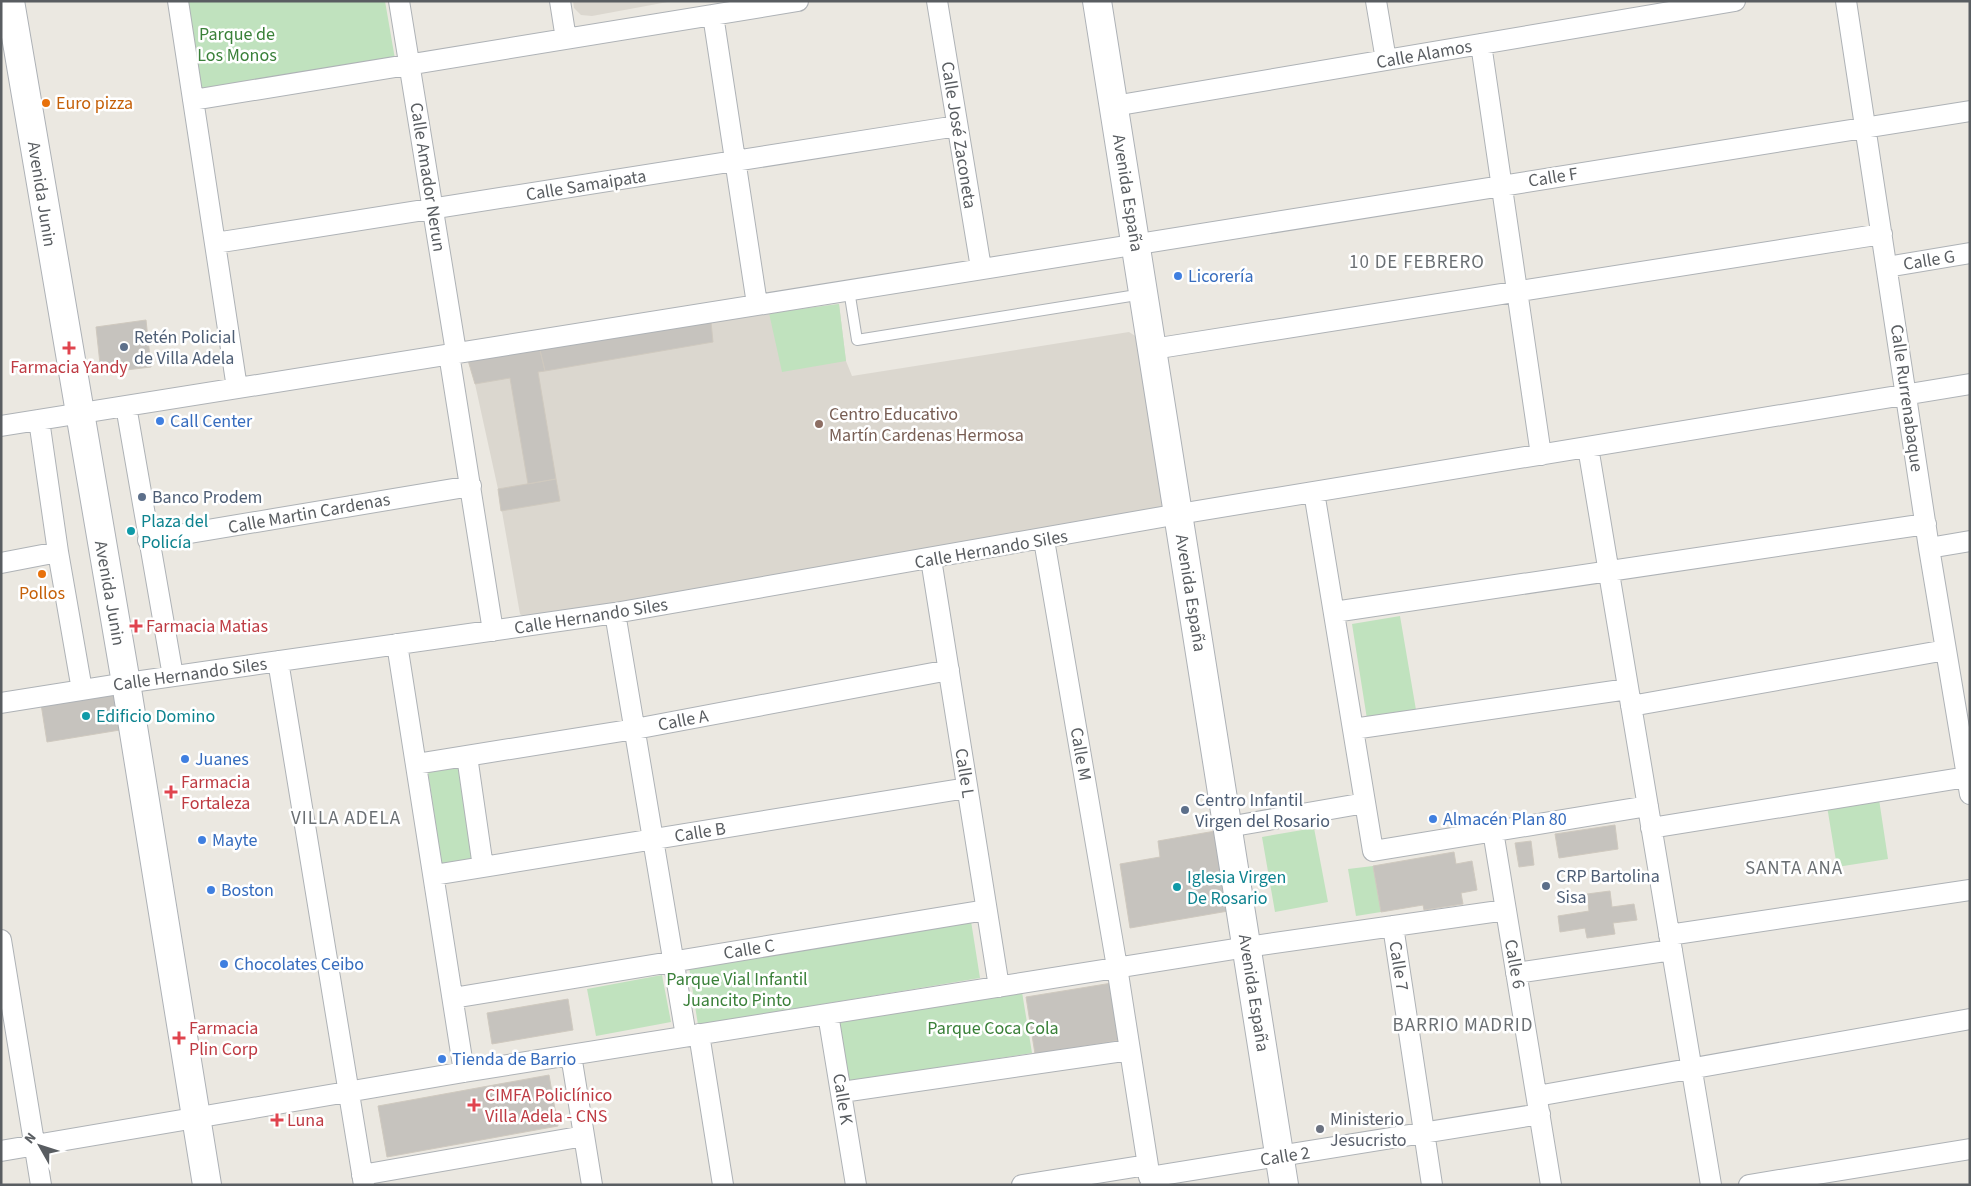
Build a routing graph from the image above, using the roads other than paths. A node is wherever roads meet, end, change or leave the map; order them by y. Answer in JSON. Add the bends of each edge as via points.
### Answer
{"nodes":[{"id":1,"x":10,"y":1,"type":"edge"},
{"id":2,"x":178,"y":1,"type":"edge"},
{"id":3,"x":399,"y":1,"type":"edge"},
{"id":4,"x":560,"y":1,"type":"edge"},
{"id":5,"x":798,"y":1,"type":"edge"},
{"id":6,"x":937,"y":1,"type":"edge"},
{"id":7,"x":1097,"y":1,"type":"edge"},
{"id":8,"x":1376,"y":1,"type":"edge"},
{"id":9,"x":1735,"y":1,"type":"edge"},
{"id":10,"x":1846,"y":1,"type":"edge"},
{"id":11,"x":1694,"y":5,"type":"edge"},
{"id":12,"x":1658,"y":8,"type":"edge"},
{"id":13,"x":713,"y":16,"type":"junction"},
{"id":14,"x":566,"y":39,"type":"junction"},
{"id":15,"x":1482,"y":44,"type":"junction"},
{"id":16,"x":1386,"y":60,"type":"junction"},
{"id":17,"x":409,"y":64,"type":"junction"},
{"id":18,"x":193,"y":100,"type":"junction"},
{"id":19,"x":1114,"y":106,"type":"junction"},
{"id":20,"x":1970,"y":111,"type":"edge"},
{"id":21,"x":957,"y":126,"type":"junction"},
{"id":22,"x":1866,"y":127,"type":"junction"},
{"id":23,"x":736,"y":161,"type":"junction"},
{"id":24,"x":1502,"y":185,"type":"junction"},
{"id":25,"x":433,"y":209,"type":"junction"},
{"id":26,"x":1882,"y":234,"type":"junction"},
{"id":27,"x":215,"y":243,"type":"junction"},
{"id":28,"x":1136,"y":244,"type":"junction"},
{"id":29,"x":1970,"y":253,"type":"edge"},
{"id":30,"x":1887,"y":267,"type":"junction"},
{"id":31,"x":981,"y":268,"type":"junction"},
{"id":32,"x":849,"y":290,"type":"junction"},
{"id":33,"x":1518,"y":292,"type":"junction"},
{"id":34,"x":1144,"y":294,"type":"junction"},
{"id":35,"x":758,"y":304,"type":"junction"},
{"id":36,"x":1154,"y":349,"type":"junction"},
{"id":37,"x":453,"y":353,"type":"junction"},
{"id":38,"x":1970,"y":384,"type":"edge"},
{"id":39,"x":237,"y":388,"type":"junction"},
{"id":40,"x":1907,"y":394,"type":"junction"},
{"id":41,"x":126,"y":406,"type":"junction"},
{"id":42,"x":79,"y":413,"type":"junction"},
{"id":43,"x":39,"y":420,"type":"junction"},
{"id":44,"x":1,"y":426,"type":"edge"},
{"id":45,"x":1588,"y":447,"type":"junction"},
{"id":46,"x":1541,"y":455,"type":"junction"},
{"id":47,"x":471,"y":486,"type":"junction"},
{"id":48,"x":1314,"y":492,"type":"junction"},
{"id":49,"x":1179,"y":514,"type":"junction"},
{"id":50,"x":1926,"y":524,"type":"junction"},
{"id":51,"x":148,"y":540,"type":"junction"},
{"id":52,"x":1044,"y":540,"type":"junction"},
{"id":53,"x":1970,"y":541,"type":"edge"},
{"id":54,"x":1929,"y":548,"type":"junction"},
{"id":55,"x":58,"y":552,"type":"junction"},
{"id":56,"x":931,"y":559,"type":"junction"},
{"id":57,"x":1,"y":563,"type":"edge"},
{"id":58,"x":1608,"y":572,"type":"junction"},
{"id":59,"x":1334,"y":612,"type":"junction"},
{"id":60,"x":616,"y":614,"type":"junction"},
{"id":61,"x":493,"y":631,"type":"junction"},
{"id":62,"x":397,"y":644,"type":"junction"},
{"id":63,"x":1946,"y":650,"type":"junction"},
{"id":64,"x":278,"y":661,"type":"junction"},
{"id":65,"x":948,"y":670,"type":"junction"},
{"id":66,"x":173,"y":676,"type":"junction"},
{"id":67,"x":126,"y":683,"type":"junction"},
{"id":68,"x":82,"y":690,"type":"junction"},
{"id":69,"x":1629,"y":697,"type":"junction"},
{"id":70,"x":1,"y":704,"type":"edge"},
{"id":71,"x":635,"y":729,"type":"junction"},
{"id":72,"x":1353,"y":729,"type":"junction"},
{"id":73,"x":467,"y":756,"type":"junction"},
{"id":74,"x":416,"y":764,"type":"junction"},
{"id":75,"x":1968,"y":786,"type":"edge"},
{"id":76,"x":967,"y":788,"type":"junction"},
{"id":77,"x":1365,"y":803,"type":"junction"},
{"id":78,"x":1648,"y":806,"type":"junction"},
{"id":79,"x":1228,"y":827,"type":"junction"},
{"id":80,"x":1651,"y":828,"type":"junction"},
{"id":81,"x":1493,"y":831,"type":"junction"},
{"id":82,"x":653,"y":839,"type":"junction"},
{"id":83,"x":483,"y":867,"type":"junction"},
{"id":84,"x":434,"y":875,"type":"junction"},
{"id":85,"x":1970,"y":890,"type":"edge"},
{"id":86,"x":986,"y":910,"type":"junction"},
{"id":87,"x":1506,"y":910,"type":"junction"},
{"id":88,"x":1392,"y":926,"type":"junction"},
{"id":89,"x":1,"y":940,"type":"edge"},
{"id":90,"x":1670,"y":943,"type":"junction"},
{"id":91,"x":1247,"y":946,"type":"junction"},
{"id":92,"x":673,"y":962,"type":"junction"},
{"id":93,"x":1117,"y":968,"type":"junction"},
{"id":94,"x":1516,"y":973,"type":"junction"},
{"id":95,"x":998,"y":987,"type":"junction"},
{"id":96,"x":453,"y":998,"type":"junction"},
{"id":97,"x":828,"y":1014,"type":"junction"},
{"id":98,"x":1970,"y":1019,"type":"edge"},
{"id":99,"x":692,"y":1035,"type":"junction"},
{"id":100,"x":1130,"y":1050,"type":"junction"},
{"id":101,"x":11,"y":1055,"type":"edge"},
{"id":102,"x":571,"y":1055,"type":"junction"},
{"id":103,"x":1692,"y":1070,"type":"junction"},
{"id":104,"x":464,"y":1072,"type":"junction"},
{"id":105,"x":348,"y":1090,"type":"junction"},
{"id":106,"x":842,"y":1092,"type":"junction"},
{"id":107,"x":1539,"y":1105,"type":"junction"},
{"id":108,"x":196,"y":1118,"type":"junction"},
{"id":109,"x":1424,"y":1133,"type":"junction"},
{"id":110,"x":584,"y":1136,"type":"junction"},
{"id":111,"x":35,"y":1146,"type":"junction"},
{"id":112,"x":1970,"y":1149,"type":"edge"},
{"id":113,"x":1,"y":1152,"type":"edge"},
{"id":114,"x":1280,"y":1157,"type":"junction"},
{"id":115,"x":1149,"y":1176,"type":"edge"},
{"id":116,"x":363,"y":1180,"type":"edge"},
{"id":117,"x":40,"y":1185,"type":"edge"},
{"id":118,"x":207,"y":1185,"type":"edge"},
{"id":119,"x":592,"y":1185,"type":"edge"},
{"id":120,"x":723,"y":1185,"type":"edge"},
{"id":121,"x":856,"y":1185,"type":"edge"},
{"id":122,"x":1022,"y":1185,"type":"edge"},
{"id":123,"x":1284,"y":1185,"type":"edge"},
{"id":124,"x":1432,"y":1185,"type":"edge"},
{"id":125,"x":1551,"y":1185,"type":"edge"},
{"id":126,"x":1711,"y":1185,"type":"edge"},
{"id":127,"x":1749,"y":1185,"type":"edge"}],
"edges":[{"from":1,"to":42,"type":"street","name":"Avenida Junin"},
{"from":2,"to":18,"type":"street"},
{"from":3,"to":17,"type":"street","name":"Calle Amador Nerun"},
{"from":4,"to":14,"type":"street"},
{"from":5,"to":13,"type":"street"},
{"from":6,"to":21,"type":"street","name":"Calle José Zaconeta"},
{"from":7,"to":19,"type":"street","name":"Avenida España"},
{"from":8,"to":16,"type":"street"},
{"from":9,"to":11,"type":"street","name":"Calle Alamos"},
{"from":10,"to":22,"type":"street","name":"Calle Rurrenabaque"},
{"from":11,"to":12,"type":"street","name":"Calle Alamos"},
{"from":12,"to":15,"type":"street","name":"Calle Alamos"},
{"from":13,"to":14,"type":"street"},
{"from":13,"to":23,"type":"street"},
{"from":14,"to":17,"type":"street"},
{"from":15,"to":16,"type":"street","name":"Calle Alamos"},
{"from":15,"to":24,"type":"street"},
{"from":16,"to":19,"type":"street","name":"Calle Alamos"},
{"from":17,"to":18,"type":"street"},
{"from":17,"to":25,"type":"street","name":"Calle Amador Nerun"},
{"from":18,"to":27,"type":"street"},
{"from":19,"to":28,"type":"street","name":"Avenida España"},
{"from":20,"to":22,"type":"street","name":"Calle F"},
{"from":21,"to":23,"type":"street","name":"Calle Samaipata"},
{"from":21,"to":31,"type":"street","name":"Calle José Zaconeta"},
{"from":22,"to":24,"type":"street","name":"Calle F"},
{"from":22,"to":26,"type":"street","name":"Calle Rurrenabaque"},
{"from":23,"to":25,"type":"street","name":"Calle Samaipata"},
{"from":23,"to":35,"type":"street"},
{"from":24,"to":28,"type":"street","name":"Calle F"},
{"from":24,"to":33,"type":"street"},
{"from":25,"to":27,"type":"street","name":"Calle Samaipata"},
{"from":25,"to":37,"type":"street","name":"Calle Amador Nerun"},
{"from":26,"to":30,"type":"street","name":"Calle Rurrenabaque"},
{"from":26,"to":33,"type":"street"},
{"from":27,"to":39,"type":"street"},
{"from":28,"to":31,"type":"street","name":"Calle F"},
{"from":28,"to":34,"type":"street","name":"Avenida España"},
{"from":29,"to":30,"type":"street","name":"Calle G"},
{"from":30,"to":40,"type":"street","name":"Calle Rurrenabaque"},
{"from":31,"to":32,"type":"street","name":"Calle F"},
{"from":32,"to":34,"type":"lane","via":[[858,340]]},
{"from":32,"to":35,"type":"street","name":"Calle F"},
{"from":33,"to":36,"type":"street"},
{"from":33,"to":46,"type":"street"},
{"from":34,"to":36,"type":"street","name":"Avenida España"},
{"from":35,"to":37,"type":"street","name":"Calle F"},
{"from":36,"to":49,"type":"street","name":"Avenida España"},
{"from":37,"to":39,"type":"street","name":"Calle F"},
{"from":37,"to":47,"type":"street","name":"Calle Amador Nerun"},
{"from":38,"to":40,"type":"street","name":"Calle Hernando Siles"},
{"from":39,"to":41,"type":"street","name":"Calle F"},
{"from":40,"to":45,"type":"street","name":"Calle Hernando Siles"},
{"from":40,"to":50,"type":"street","name":"Calle Rurrenabaque"},
{"from":41,"to":42,"type":"street","name":"Calle F"},
{"from":41,"to":51,"type":"street"},
{"from":42,"to":43,"type":"street","name":"Calle F"},
{"from":42,"to":67,"type":"street","name":"Avenida Junin"},
{"from":43,"to":44,"type":"street","name":"Calle F"},
{"from":43,"to":55,"type":"street"},
{"from":45,"to":46,"type":"street","name":"Calle Hernando Siles"},
{"from":45,"to":58,"type":"street"},
{"from":46,"to":48,"type":"street","name":"Calle Hernando Siles"},
{"from":47,"to":51,"type":"street","name":"Calle Martin Cardenas"},
{"from":47,"to":61,"type":"street","name":"Calle Amador Nerun"},
{"from":48,"to":49,"type":"street","name":"Calle Hernando Siles"},
{"from":48,"to":59,"type":"street"},
{"from":49,"to":52,"type":"street","name":"Calle Hernando Siles"},
{"from":49,"to":79,"type":"street","name":"Avenida España"},
{"from":50,"to":54,"type":"street","name":"Calle Rurrenabaque"},
{"from":50,"to":58,"type":"street"},
{"from":51,"to":66,"type":"street"},
{"from":52,"to":56,"type":"street","name":"Calle Hernando Siles"},
{"from":52,"to":93,"type":"street","name":"Calle M"},
{"from":53,"to":54,"type":"street"},
{"from":54,"to":63,"type":"street","name":"Calle Rurrenabaque"},
{"from":55,"to":57,"type":"street"},
{"from":55,"to":68,"type":"street"},
{"from":56,"to":60,"type":"street","name":"Calle Hernando Siles"},
{"from":56,"to":65,"type":"street","name":"Calle L"},
{"from":58,"to":59,"type":"street"},
{"from":58,"to":69,"type":"street"},
{"from":59,"to":72,"type":"street"},
{"from":60,"to":61,"type":"street","name":"Calle Hernando Siles"},
{"from":60,"to":71,"type":"street"},
{"from":61,"to":62,"type":"street","name":"Calle Hernando Siles"},
{"from":62,"to":64,"type":"street","name":"Calle Hernando Siles"},
{"from":62,"to":74,"type":"street"},
{"from":63,"to":69,"type":"street"},
{"from":63,"to":75,"type":"street","name":"Calle Rurrenabaque"},
{"from":64,"to":66,"type":"street","name":"Calle Hernando Siles"},
{"from":64,"to":105,"type":"street"},
{"from":65,"to":71,"type":"street","name":"Calle A"},
{"from":65,"to":76,"type":"street","name":"Calle L"},
{"from":66,"to":67,"type":"street","name":"Calle Hernando Siles"},
{"from":67,"to":68,"type":"street","name":"Calle Hernando Siles"},
{"from":67,"to":108,"type":"street","name":"Avenida Junin"},
{"from":68,"to":70,"type":"street","name":"Calle Hernando Siles"},
{"from":69,"to":72,"type":"street"},
{"from":69,"to":78,"type":"street"},
{"from":71,"to":73,"type":"street","name":"Calle A"},
{"from":71,"to":82,"type":"street"},
{"from":72,"to":77,"type":"street"},
{"from":73,"to":74,"type":"street","name":"Calle A"},
{"from":73,"to":83,"type":"street"},
{"from":74,"to":84,"type":"street"},
{"from":75,"to":80,"type":"street"},
{"from":76,"to":82,"type":"street","name":"Calle B"},
{"from":76,"to":86,"type":"street","name":"Calle L"},
{"from":77,"to":79,"type":"street"},
{"from":77,"to":81,"type":"street","via":[[1373,851]]},
{"from":78,"to":80,"type":"street"},
{"from":78,"to":81,"type":"street"},
{"from":79,"to":91,"type":"street","name":"Avenida España"},
{"from":80,"to":90,"type":"street"},
{"from":81,"to":87,"type":"street","name":"Calle 6"},
{"from":82,"to":83,"type":"street","name":"Calle B"},
{"from":82,"to":92,"type":"street"},
{"from":83,"to":84,"type":"street","name":"Calle B"},
{"from":84,"to":96,"type":"street"},
{"from":85,"to":90,"type":"street"},
{"from":86,"to":92,"type":"street","name":"Calle C"},
{"from":86,"to":95,"type":"street","name":"Calle L"},
{"from":87,"to":88,"type":"street"},
{"from":87,"to":94,"type":"street","name":"Calle 6"},
{"from":88,"to":91,"type":"street"},
{"from":88,"to":109,"type":"street","name":"Calle 7"},
{"from":89,"to":101,"type":"street"},
{"from":90,"to":94,"type":"street"},
{"from":90,"to":103,"type":"street"},
{"from":91,"to":93,"type":"street"},
{"from":91,"to":114,"type":"street","name":"Avenida España"},
{"from":92,"to":96,"type":"street","name":"Calle C"},
{"from":92,"to":99,"type":"street"},
{"from":93,"to":95,"type":"street"},
{"from":93,"to":100,"type":"street","name":"Calle M"},
{"from":94,"to":107,"type":"street","name":"Calle 6"},
{"from":95,"to":97,"type":"street"},
{"from":96,"to":104,"type":"street"},
{"from":97,"to":99,"type":"street"},
{"from":97,"to":106,"type":"street","name":"Calle K"},
{"from":98,"to":103,"type":"street","name":"Calle 2"},
{"from":99,"to":102,"type":"street"},
{"from":99,"to":120,"type":"street"},
{"from":100,"to":106,"type":"street"},
{"from":100,"to":115,"type":"street","name":"Calle M"},
{"from":101,"to":111,"type":"street"},
{"from":102,"to":104,"type":"street"},
{"from":102,"to":110,"type":"street"},
{"from":103,"to":107,"type":"street","name":"Calle 2"},
{"from":103,"to":126,"type":"street"},
{"from":104,"to":105,"type":"street"},
{"from":105,"to":108,"type":"street"},
{"from":105,"to":116,"type":"street"},
{"from":106,"to":121,"type":"street","name":"Calle K"},
{"from":107,"to":109,"type":"street","name":"Calle 2"},
{"from":107,"to":125,"type":"street","name":"Calle 6"},
{"from":108,"to":111,"type":"street"},
{"from":108,"to":118,"type":"street","name":"Avenida Junin"},
{"from":109,"to":114,"type":"street","name":"Calle 2"},
{"from":109,"to":124,"type":"street","name":"Calle 7"},
{"from":110,"to":116,"type":"street"},
{"from":110,"to":119,"type":"street"},
{"from":111,"to":113,"type":"street"},
{"from":111,"to":117,"type":"street"},
{"from":112,"to":127,"type":"street"},
{"from":114,"to":115,"type":"street","name":"Calle 2"},
{"from":114,"to":123,"type":"street","name":"Avenida España"},
{"from":115,"to":122,"type":"street","name":"Calle 2"}]}
